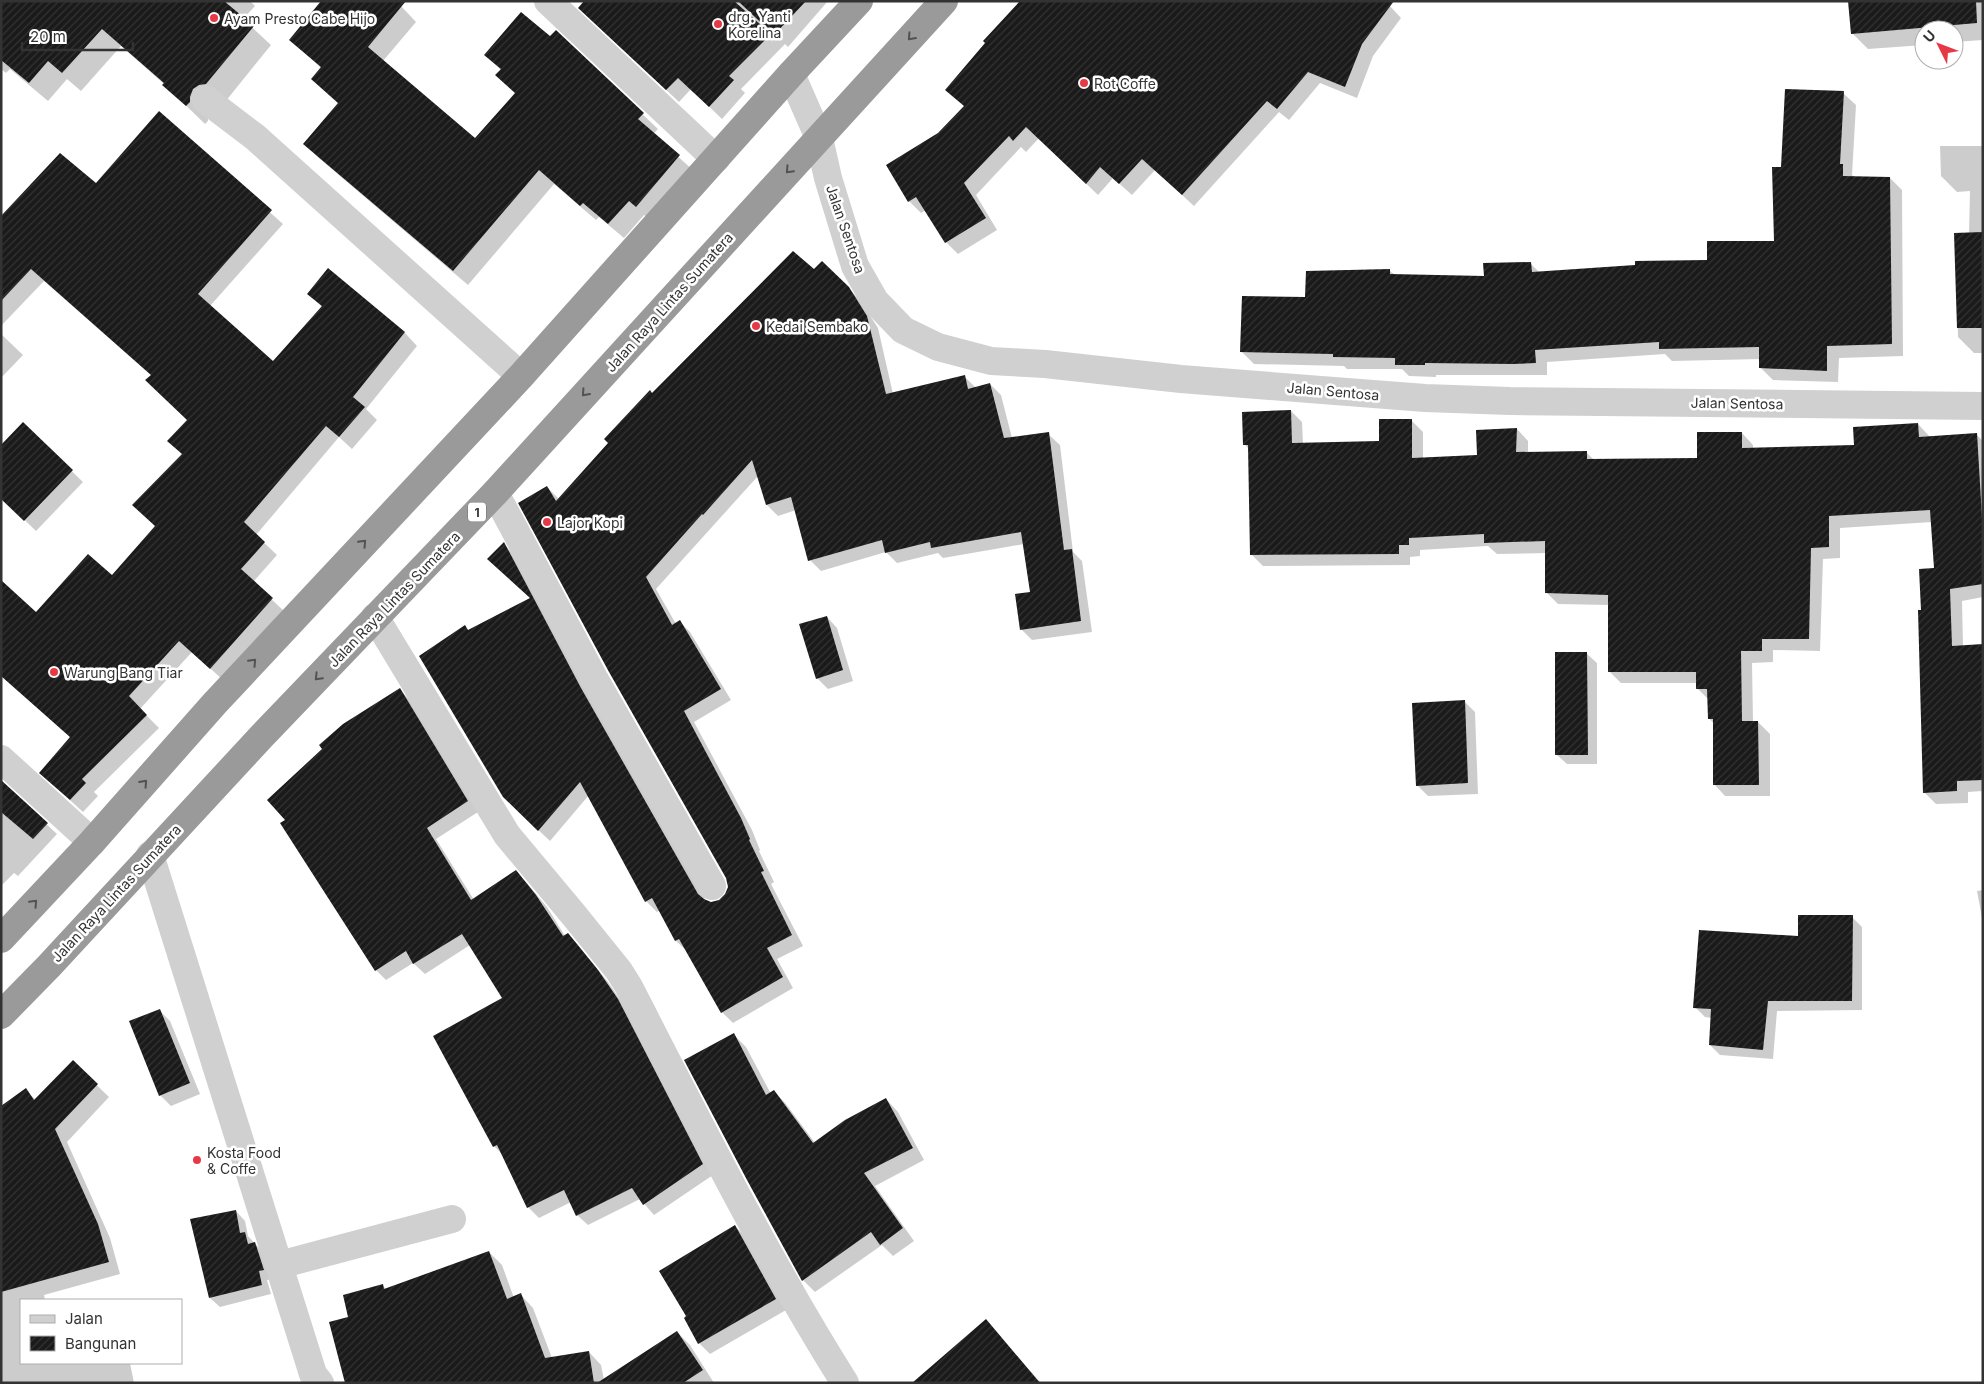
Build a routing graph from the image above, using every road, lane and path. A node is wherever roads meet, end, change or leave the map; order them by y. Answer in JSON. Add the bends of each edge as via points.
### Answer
{"nodes":[{"id":1,"x":548,"y":1,"type":"edge"},
{"id":2,"x":859,"y":1,"type":"edge"},
{"id":3,"x":944,"y":1,"type":"edge"},
{"id":4,"x":791,"y":74,"type":"junction"},
{"id":5,"x":205,"y":99,"type":"dead end"},
{"id":6,"x":820,"y":138,"type":"junction"},
{"id":7,"x":716,"y":159,"type":"junction"},
{"id":8,"x":521,"y":376,"type":"junction"},
{"id":9,"x":1983,"y":406,"type":"edge"},
{"id":10,"x":495,"y":493,"type":"junction"},
{"id":11,"x":375,"y":618,"type":"junction"},
{"id":12,"x":1,"y":759,"type":"edge"},
{"id":13,"x":92,"y":842,"type":"junction"},
{"id":14,"x":150,"y":855,"type":"junction"},
{"id":15,"x":712,"y":886,"type":"dead end"},
{"id":16,"x":1,"y":939,"type":"edge"},
{"id":17,"x":1,"y":1015,"type":"edge"},
{"id":18,"x":452,"y":1219,"type":"dead end"},
{"id":19,"x":279,"y":1265,"type":"junction"},
{"id":20,"x":320,"y":1383,"type":"edge"},
{"id":21,"x":845,"y":1383,"type":"edge"}],
"edges":[{"from":1,"to":7,"type":"street"},
{"from":2,"to":4,"type":"highway"},
{"from":3,"to":6,"type":"highway","name":"Jalan Raya Lintas Sumatera","number":"1","one_way":true},
{"from":4,"to":6,"type":"street","name":"Jalan Sentosa"},
{"from":4,"to":7,"type":"highway"},
{"from":5,"to":8,"type":"street","via":[[255,137]]},
{"from":6,"to":9,"type":"street","name":"Jalan Sentosa","via":[[828,178],[855,266],[876,301],[903,330],[938,347],[992,361],[1425,398]]},
{"from":6,"to":10,"type":"highway","name":"Jalan Raya Lintas Sumatera","number":"1","one_way":true},
{"from":7,"to":8,"type":"highway"},
{"from":13,"to":8,"type":"highway","one_way":true,"via":[[215,703]]},
{"from":10,"to":11,"type":"highway","name":"Jalan Raya Lintas Sumatera","number":"1"},
{"from":10,"to":15,"type":"street","via":[[594,680]]},
{"from":11,"to":14,"type":"highway","name":"Jalan Raya Lintas Sumatera","number":"1","one_way":true},
{"from":11,"to":21,"type":"street","via":[[507,835],[630,987],[721,1166]]},
{"from":12,"to":13,"type":"street"},
{"from":16,"to":13,"type":"highway","one_way":true},
{"from":14,"to":17,"type":"highway","name":"Jalan Raya Lintas Sumatera","number":"1"},
{"from":14,"to":19,"type":"street"},
{"from":18,"to":19,"type":"street"},
{"from":19,"to":20,"type":"street","via":[[313,1374]]}]}
